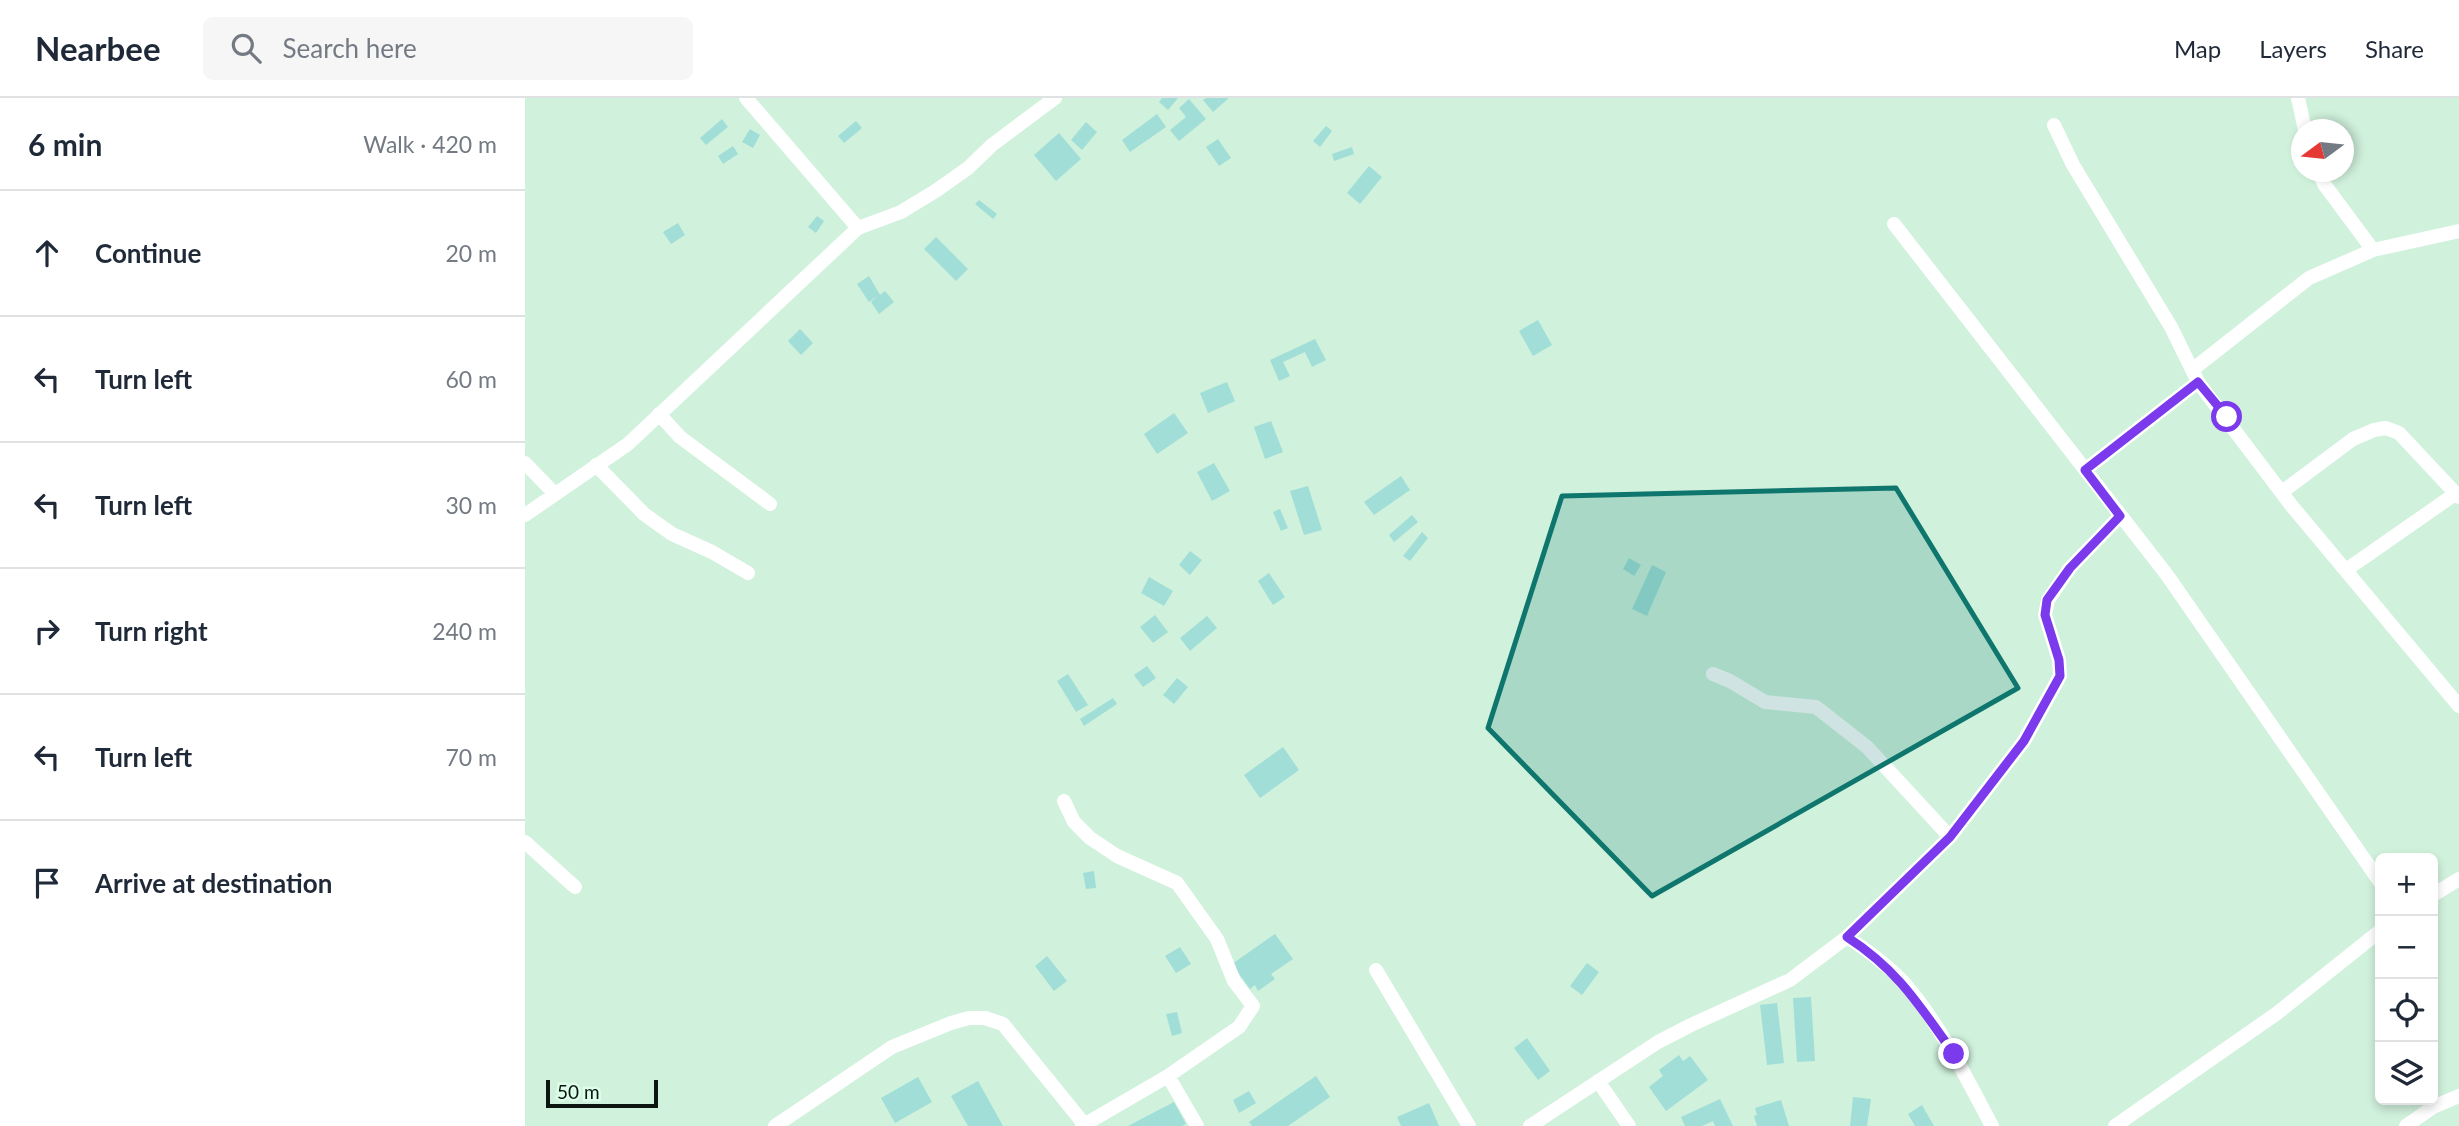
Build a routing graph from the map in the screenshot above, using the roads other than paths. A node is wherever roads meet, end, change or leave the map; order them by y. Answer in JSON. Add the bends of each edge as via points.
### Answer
{"nodes":[{"id":1,"x":746,"y":98,"type":"edge"},
{"id":2,"x":1055,"y":98,"type":"edge"},
{"id":3,"x":2298,"y":98,"type":"edge"},
{"id":4,"x":2303,"y":119,"type":"edge"},
{"id":5,"x":2054,"y":125,"type":"dead end"},
{"id":6,"x":2323,"y":182,"type":"edge"},
{"id":7,"x":1894,"y":224,"type":"dead end"},
{"id":8,"x":858,"y":228,"type":"junction"},
{"id":9,"x":2459,"y":231,"type":"edge"},
{"id":10,"x":2373,"y":250,"type":"junction"},
{"id":11,"x":2195,"y":376,"type":"junction"},
{"id":12,"x":659,"y":414,"type":"junction"},
{"id":13,"x":525,"y":463,"type":"edge"},
{"id":14,"x":596,"y":465,"type":"junction"},
{"id":15,"x":2085,"y":470,"type":"junction"},
{"id":16,"x":2282,"y":492,"type":"junction"},
{"id":17,"x":555,"y":494,"type":"junction"},
{"id":18,"x":2457,"y":495,"type":"edge"},
{"id":19,"x":770,"y":504,"type":"dead end"},
{"id":20,"x":525,"y":515,"type":"edge"},
{"id":21,"x":2120,"y":516,"type":"junction"},
{"id":22,"x":2346,"y":570,"type":"junction"},
{"id":23,"x":748,"y":573,"type":"dead end"},
{"id":24,"x":1713,"y":674,"type":"dead end"},
{"id":25,"x":2459,"y":706,"type":"edge"},
{"id":26,"x":1064,"y":801,"type":"dead end"},
{"id":27,"x":1950,"y":837,"type":"junction"},
{"id":28,"x":525,"y":842,"type":"edge"},
{"id":29,"x":2375,"y":876,"type":"edge"},
{"id":30,"x":2459,"y":879,"type":"edge"},
{"id":31,"x":575,"y":887,"type":"dead end"},
{"id":32,"x":2438,"y":892,"type":"edge"},
{"id":33,"x":2375,"y":936,"type":"edge"},
{"id":34,"x":1847,"y":937,"type":"junction"},
{"id":35,"x":1375,"y":970,"type":"dead end"},
{"id":36,"x":1168,"y":1076,"type":"junction"},
{"id":37,"x":1598,"y":1081,"type":"junction"},
{"id":38,"x":2459,"y":1096,"type":"edge"},
{"id":39,"x":1083,"y":1125,"type":"edge"},
{"id":40,"x":775,"y":1126,"type":"edge"},
{"id":41,"x":1197,"y":1126,"type":"edge"},
{"id":42,"x":1469,"y":1126,"type":"edge"},
{"id":43,"x":1530,"y":1126,"type":"edge"},
{"id":44,"x":1629,"y":1126,"type":"edge"},
{"id":45,"x":1992,"y":1126,"type":"edge"},
{"id":46,"x":2115,"y":1126,"type":"edge"},
{"id":47,"x":2406,"y":1126,"type":"edge"}],
"edges":[{"from":1,"to":8,"type":"street"},
{"from":2,"to":8,"type":"street","via":[[937,190],[901,212]]},
{"from":3,"to":4,"type":"street"},
{"from":5,"to":11,"type":"street"},
{"from":6,"to":10,"type":"street"},
{"from":7,"to":15,"type":"street"},
{"from":8,"to":12,"type":"street"},
{"from":9,"to":10,"type":"street"},
{"from":10,"to":11,"type":"street","via":[[2309,278]]},
{"from":11,"to":15,"type":"street"},
{"from":11,"to":16,"type":"street"},
{"from":12,"to":14,"type":"street","via":[[628,444]]},
{"from":12,"to":19,"type":"street","via":[[680,437]]},
{"from":13,"to":17,"type":"street"},
{"from":14,"to":17,"type":"street"},
{"from":14,"to":23,"type":"street","via":[[644,514]]},
{"from":15,"to":21,"type":"street"},
{"from":16,"to":18,"type":"street","via":[[2353,439],[2386,428],[2399,433]]},
{"from":16,"to":22,"type":"street"},
{"from":17,"to":20,"type":"street"},
{"from":18,"to":22,"type":"street"},
{"from":21,"to":27,"type":"street","via":[[2070,568],[2047,600],[2045,615],[2060,676],[2024,741]]},
{"from":21,"to":29,"type":"street","via":[[2167,575]]},
{"from":22,"to":25,"type":"street"},
{"from":24,"to":27,"type":"street","via":[[1765,702],[1816,707],[1867,747]]},
{"from":26,"to":36,"type":"street","via":[[1090,838],[1117,856],[1177,883],[1217,939],[1234,981],[1253,1006],[1239,1027]]},
{"from":27,"to":34,"type":"street"},
{"from":28,"to":31,"type":"street"},
{"from":30,"to":32,"type":"street"},
{"from":33,"to":46,"type":"street","via":[[2276,1014]]},
{"from":34,"to":37,"type":"street","via":[[1790,980],[1691,1024]]},
{"from":34,"to":45,"type":"street","via":[[1905,984],[1954,1054]]},
{"from":35,"to":42,"type":"street"},
{"from":36,"to":39,"type":"street"},
{"from":36,"to":41,"type":"street"},
{"from":37,"to":43,"type":"street"},
{"from":37,"to":44,"type":"street"},
{"from":38,"to":47,"type":"street"},
{"from":39,"to":40,"type":"street","via":[[1003,1024],[969,1018],[892,1047]]}]}
